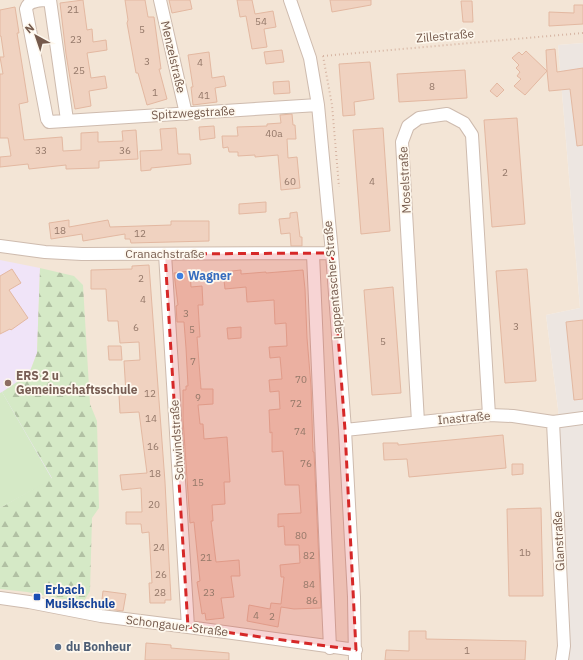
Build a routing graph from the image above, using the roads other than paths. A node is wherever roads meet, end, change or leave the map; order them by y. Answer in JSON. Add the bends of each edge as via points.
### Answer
{"nodes":[{"id":1,"x":44,"y":0,"type":"edge"},
{"id":2,"x":50,"y":0,"type":"edge"},
{"id":3,"x":160,"y":0,"type":"edge"},
{"id":4,"x":290,"y":0,"type":"edge"},
{"id":5,"x":318,"y":105,"type":"junction"},
{"id":6,"x":186,"y":114,"type":"junction"},
{"id":7,"x":67,"y":120,"type":"junction"},
{"id":8,"x":0,"y":246,"type":"edge"},
{"id":9,"x":332,"y":253,"type":"junction"},
{"id":10,"x":165,"y":254,"type":"junction"},
{"id":11,"x":313,"y":254,"type":"junction"},
{"id":12,"x":489,"y":415,"type":"junction"},
{"id":13,"x":583,"y":418,"type":"edge"},
{"id":14,"x":418,"y":422,"type":"junction"},
{"id":15,"x":553,"y":422,"type":"junction"},
{"id":16,"x":345,"y":430,"type":"junction"},
{"id":17,"x":0,"y":598,"type":"edge"},
{"id":18,"x":188,"y":627,"type":"junction"},
{"id":19,"x":330,"y":648,"type":"junction"},
{"id":20,"x":356,"y":655,"type":"edge"},
{"id":21,"x":562,"y":660,"type":"edge"}],
"edges":[{"from":1,"to":7,"type":"street","name":"Spitzwegstraße","via":[[29,3],[26,9],[47,118],[49,122]]},
{"from":2,"to":7,"type":"street"},
{"from":3,"to":6,"type":"street","name":"Menzelstraße"},
{"from":4,"to":5,"type":"street","name":"Lappentascher Straße","via":[[310,58]]},
{"from":5,"to":6,"type":"street","name":"Spitzwegstraße"},
{"from":5,"to":9,"type":"street","name":"Lappentascher Straße"},
{"from":6,"to":7,"type":"street","name":"Spitzwegstraße"},
{"from":8,"to":10,"type":"street","name":"Cranachstraße","via":[[82,254]]},
{"from":9,"to":11,"type":"street","name":"Cranachstraße"},
{"from":9,"to":16,"type":"street","name":"Lappentascher Straße"},
{"from":10,"to":11,"type":"street","name":"Cranachstraße"},
{"from":10,"to":18,"type":"street","name":"Schwindstraße"},
{"from":11,"to":19,"type":"street","name":"Lappentascher Straße"},
{"from":12,"to":14,"type":"street","name":"Inastraße"},
{"from":12,"to":14,"type":"street","name":"Moselstraße","via":[[472,135],[464,122],[446,114],[419,118],[408,126],[402,142]]},
{"from":12,"to":15,"type":"street","name":"Inastraße"},
{"from":13,"to":15,"type":"street","name":"Inastraße"},
{"from":14,"to":16,"type":"street","name":"Inastraße"},
{"from":15,"to":21,"type":"street","name":"Glanstraße","via":[[564,646]]},
{"from":16,"to":20,"type":"street","name":"Lappentascher Straße"},
{"from":17,"to":18,"type":"street","name":"Schongauer Straße","via":[[101,616]]},
{"from":18,"to":19,"type":"street","name":"Schongauer Straße"},
{"from":19,"to":20,"type":"street","name":"Schongauer Straße"}]}
